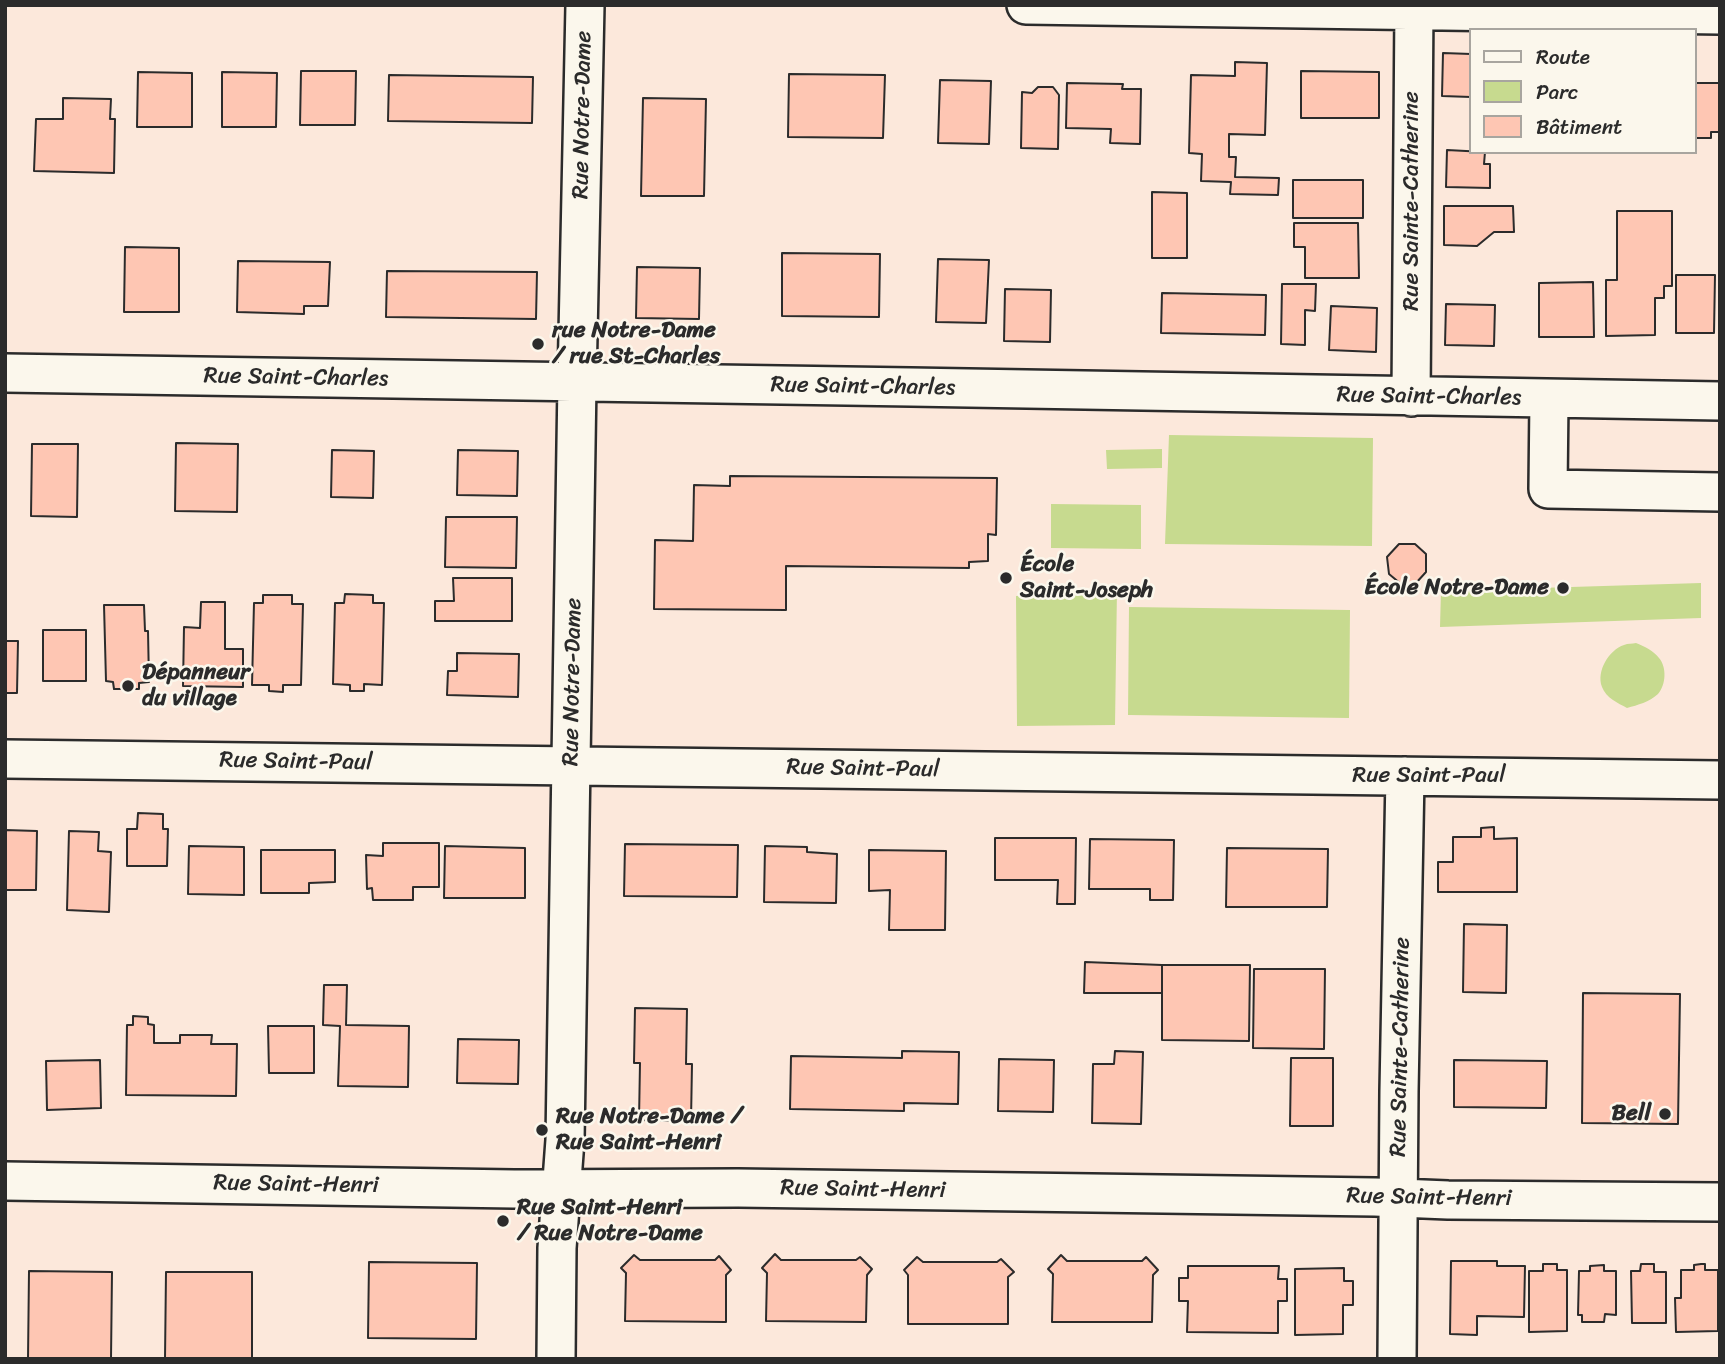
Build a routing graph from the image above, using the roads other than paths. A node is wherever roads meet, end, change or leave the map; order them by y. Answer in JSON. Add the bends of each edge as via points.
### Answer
{"nodes":[{"id":1,"x":585,"y":5,"type":"edge"},
{"id":2,"x":1026,"y":5,"type":"edge"},
{"id":3,"x":1414,"y":8,"type":"edge"},
{"id":4,"x":1720,"y":15,"type":"edge"},
{"id":5,"x":5,"y":373,"type":"edge"},
{"id":6,"x":577,"y":382,"type":"junction"},
{"id":7,"x":1411,"y":397,"type":"junction"},
{"id":8,"x":1549,"y":399,"type":"junction"},
{"id":9,"x":1720,"y":401,"type":"edge"},
{"id":10,"x":1720,"y":492,"type":"edge"},
{"id":11,"x":5,"y":759,"type":"edge"},
{"id":12,"x":572,"y":765,"type":"junction"},
{"id":13,"x":1405,"y":776,"type":"junction"},
{"id":14,"x":1720,"y":780,"type":"edge"},
{"id":15,"x":5,"y":1181,"type":"edge"},
{"id":16,"x":562,"y":1188,"type":"junction"},
{"id":17,"x":1399,"y":1198,"type":"junction"},
{"id":18,"x":1720,"y":1202,"type":"edge"},
{"id":19,"x":556,"y":1359,"type":"edge"},
{"id":20,"x":1397,"y":1359,"type":"edge"}],
"edges":[{"from":1,"to":6,"type":"street","name":"Rue Notre-Dame"},
{"from":2,"to":3,"type":"street"},
{"from":3,"to":4,"type":"street"},
{"from":3,"to":7,"type":"street","name":"Rue Sainte-Catherine"},
{"from":5,"to":6,"type":"street","name":"Rue Saint-Charles"},
{"from":6,"to":7,"type":"street","name":"Rue Saint-Charles"},
{"from":6,"to":12,"type":"street","name":"Rue Notre-Dame"},
{"from":7,"to":8,"type":"street","name":"Rue Saint-Charles"},
{"from":8,"to":9,"type":"street","name":"Rue Saint-Charles"},
{"from":8,"to":10,"type":"street","via":[[1548,489]]},
{"from":11,"to":12,"type":"street","name":"Rue Saint-Paul"},
{"from":12,"to":13,"type":"street","name":"Rue Saint-Paul"},
{"from":12,"to":16,"type":"street","name":"Rue Notre-Dame"},
{"from":13,"to":14,"type":"street","name":"Rue Saint-Paul"},
{"from":13,"to":17,"type":"street","name":"Rue Sainte-Catherine"},
{"from":15,"to":16,"type":"street","name":"Rue Saint-Henri"},
{"from":16,"to":17,"type":"street","name":"Rue Saint-Henri"},
{"from":16,"to":19,"type":"street","name":"Rue Notre-Dame"},
{"from":17,"to":18,"type":"street","name":"Rue Saint-Henri"},
{"from":17,"to":20,"type":"street","name":"Rue Sainte-Catherine"}]}
